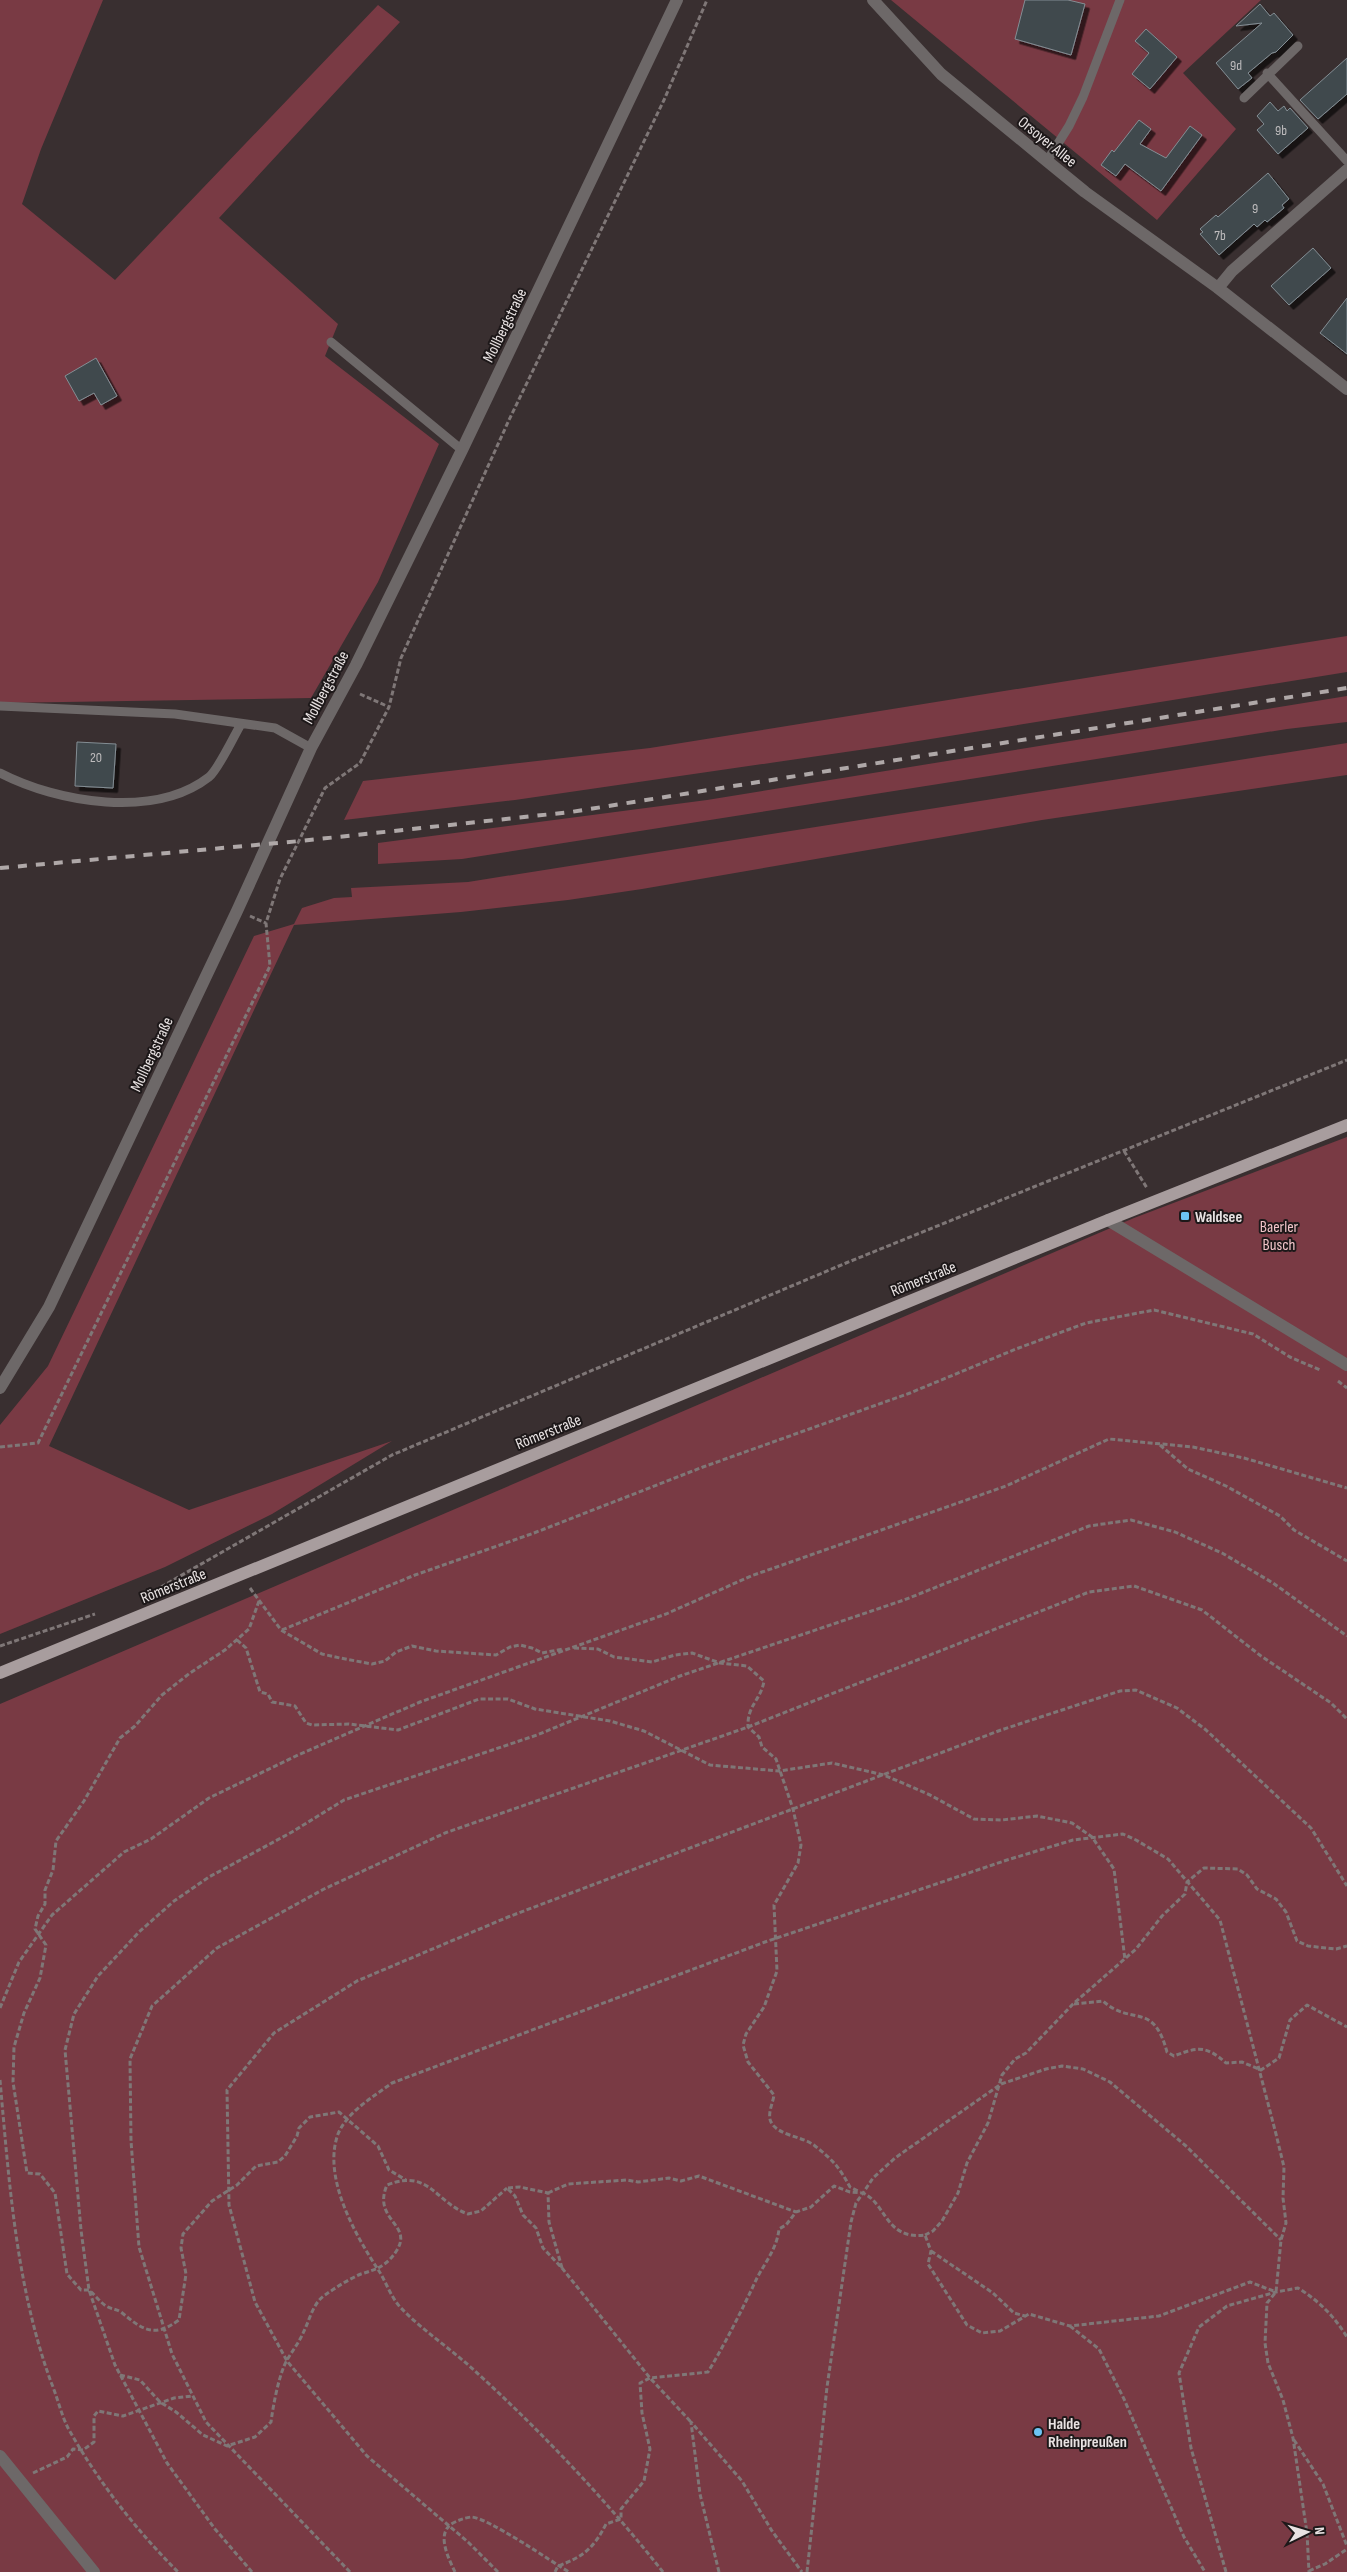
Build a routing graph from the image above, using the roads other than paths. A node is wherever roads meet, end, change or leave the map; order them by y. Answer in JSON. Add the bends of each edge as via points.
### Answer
{"nodes":[{"id":1,"x":677,"y":0,"type":"edge"},
{"id":2,"x":873,"y":0,"type":"edge"},
{"id":3,"x":1120,"y":0,"type":"edge"},
{"id":4,"x":1298,"y":46,"type":"dead end"},
{"id":5,"x":1267,"y":74,"type":"junction"},
{"id":6,"x":1244,"y":98,"type":"dead end"},
{"id":7,"x":1047,"y":161,"type":"junction"},
{"id":8,"x":1347,"y":161,"type":"edge"},
{"id":9,"x":1347,"y":170,"type":"edge"},
{"id":10,"x":1218,"y":288,"type":"junction"},
{"id":11,"x":331,"y":342,"type":"dead end"},
{"id":12,"x":1347,"y":389,"type":"edge"},
{"id":13,"x":462,"y":450,"type":"junction"},
{"id":14,"x":0,"y":706,"type":"edge"},
{"id":15,"x":241,"y":724,"type":"junction"},
{"id":16,"x":311,"y":748,"type":"junction"},
{"id":17,"x":0,"y":773,"type":"edge"},
{"id":18,"x":1347,"y":1125,"type":"edge"},
{"id":19,"x":1108,"y":1220,"type":"junction"},
{"id":20,"x":1347,"y":1365,"type":"edge"},
{"id":21,"x":0,"y":1388,"type":"edge"},
{"id":22,"x":0,"y":1673,"type":"edge"},
{"id":23,"x":0,"y":2456,"type":"edge"},
{"id":24,"x":94,"y":2572,"type":"edge"}],
"edges":[{"from":1,"to":13,"type":"street","name":"Mollbergstraße"},
{"from":2,"to":7,"type":"street","name":"Orsoyer Allee","via":[[941,74]]},
{"from":3,"to":7,"type":"lane","via":[[1083,97]]},
{"from":4,"to":5,"type":"lane"},
{"from":5,"to":6,"type":"lane"},
{"from":5,"to":8,"type":"lane"},
{"from":7,"to":10,"type":"street","name":"Orsoyer Allee"},
{"from":9,"to":10,"type":"street"},
{"from":10,"to":12,"type":"street","name":"Orsoyer Allee"},
{"from":11,"to":13,"type":"lane"},
{"from":13,"to":16,"type":"street","name":"Mollbergstraße"},
{"from":14,"to":15,"type":"lane","via":[[175,714]]},
{"from":15,"to":16,"type":"lane","via":[[275,728]]},
{"from":15,"to":17,"type":"lane","via":[[211,776],[176,796],[141,802],[93,801],[52,794]]},
{"from":16,"to":21,"type":"street","name":"Mollbergstraße","via":[[49,1307]]},
{"from":18,"to":19,"type":"main road","name":"Römerstraße"},
{"from":19,"to":20,"type":"street"},
{"from":19,"to":22,"type":"main road","name":"Römerstraße"},
{"from":23,"to":24,"type":"street"}]}
